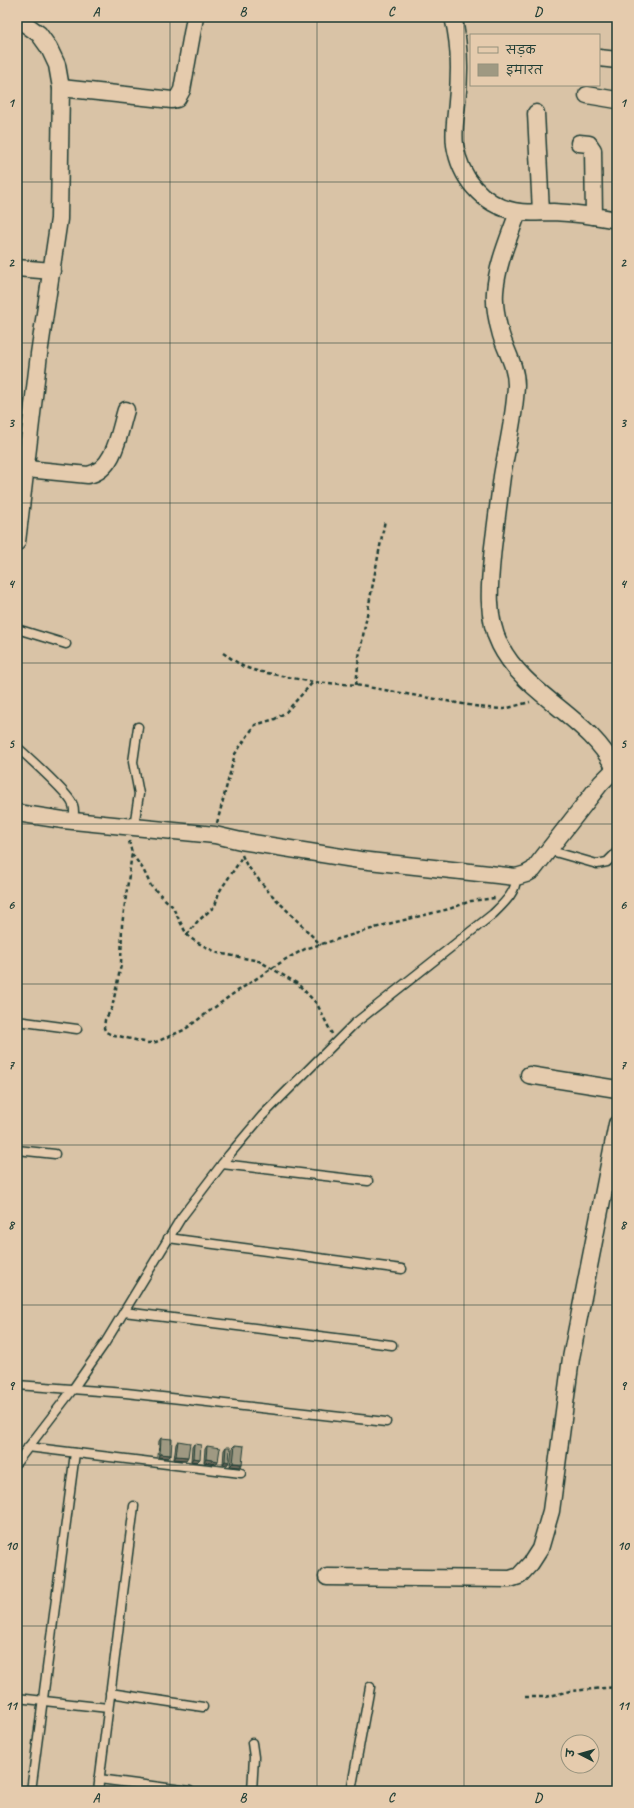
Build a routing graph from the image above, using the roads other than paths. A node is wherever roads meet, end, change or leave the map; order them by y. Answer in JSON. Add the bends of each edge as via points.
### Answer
{"nodes":[{"id":1,"x":195,"y":17,"type":"edge"},
{"id":2,"x":453,"y":17,"type":"edge"},
{"id":3,"x":17,"y":18,"type":"edge"},
{"id":4,"x":600,"y":58,"type":"edge"},
{"id":5,"x":617,"y":60,"type":"edge"},
{"id":6,"x":61,"y":88,"type":"junction"},
{"id":7,"x":587,"y":95,"type":"dead end"},
{"id":8,"x":617,"y":100,"type":"edge"},
{"id":9,"x":536,"y":113,"type":"dead end"},
{"id":10,"x":579,"y":143,"type":"dead end"},
{"id":11,"x":518,"y":212,"type":"junction"},
{"id":12,"x":541,"y":212,"type":"junction"},
{"id":13,"x":594,"y":216,"type":"junction"},
{"id":14,"x":617,"y":220,"type":"edge"},
{"id":15,"x":17,"y":268,"type":"edge"},
{"id":16,"x":52,"y":271,"type":"junction"},
{"id":17,"x":126,"y":410,"type":"dead end"},
{"id":18,"x":27,"y":469,"type":"junction"},
{"id":19,"x":17,"y":542,"type":"edge"},
{"id":20,"x":17,"y":629,"type":"edge"},
{"id":21,"x":66,"y":644,"type":"dead end"},
{"id":22,"x":138,"y":727,"type":"dead end"},
{"id":23,"x":17,"y":747,"type":"edge"},
{"id":24,"x":617,"y":771,"type":"edge"},
{"id":25,"x":17,"y":813,"type":"edge"},
{"id":26,"x":73,"y":820,"type":"junction"},
{"id":27,"x":129,"y":825,"type":"junction"},
{"id":28,"x":548,"y":850,"type":"junction"},
{"id":29,"x":616,"y":853,"type":"edge"},
{"id":30,"x":516,"y":877,"type":"junction"},
{"id":31,"x":17,"y":1021,"type":"edge"},
{"id":32,"x":77,"y":1029,"type":"dead end"},
{"id":33,"x":529,"y":1075,"type":"dead end"},
{"id":34,"x":617,"y":1089,"type":"edge"},
{"id":35,"x":617,"y":1124,"type":"edge"},
{"id":36,"x":17,"y":1150,"type":"edge"},
{"id":37,"x":55,"y":1154,"type":"dead end"},
{"id":38,"x":222,"y":1164,"type":"junction"},
{"id":39,"x":368,"y":1181,"type":"dead end"},
{"id":40,"x":168,"y":1238,"type":"junction"},
{"id":41,"x":402,"y":1269,"type":"dead end"},
{"id":42,"x":124,"y":1312,"type":"junction"},
{"id":43,"x":392,"y":1345,"type":"dead end"},
{"id":44,"x":17,"y":1385,"type":"edge"},
{"id":45,"x":73,"y":1389,"type":"junction"},
{"id":46,"x":386,"y":1422,"type":"dead end"},
{"id":47,"x":28,"y":1447,"type":"junction"},
{"id":48,"x":75,"y":1453,"type":"junction"},
{"id":49,"x":18,"y":1460,"type":"edge"},
{"id":50,"x":241,"y":1473,"type":"dead end"},
{"id":51,"x":134,"y":1506,"type":"dead end"},
{"id":52,"x":328,"y":1577,"type":"dead end"},
{"id":53,"x":370,"y":1687,"type":"dead end"},
{"id":54,"x":110,"y":1693,"type":"junction"},
{"id":55,"x":17,"y":1698,"type":"edge"},
{"id":56,"x":42,"y":1701,"type":"junction"},
{"id":57,"x":203,"y":1707,"type":"dead end"},
{"id":58,"x":108,"y":1708,"type":"junction"},
{"id":59,"x":252,"y":1743,"type":"dead end"},
{"id":60,"x":99,"y":1779,"type":"junction"},
{"id":61,"x":31,"y":1791,"type":"edge"},
{"id":62,"x":98,"y":1791,"type":"edge"},
{"id":63,"x":190,"y":1791,"type":"edge"},
{"id":64,"x":252,"y":1791,"type":"edge"},
{"id":65,"x":351,"y":1791,"type":"edge"}],
"edges":[{"from":1,"to":6,"type":"street","via":[[182,90],[177,99]]},
{"from":2,"to":11,"type":"street","via":[[458,47],[455,145],[461,164],[471,184],[481,196],[503,208]]},
{"from":3,"to":6,"type":"street","via":[[39,34],[49,48],[57,65]]},
{"from":4,"to":5,"type":"street"},
{"from":6,"to":16,"type":"street","via":[[59,220]]},
{"from":7,"to":8,"type":"street"},
{"from":9,"to":12,"type":"street"},
{"from":10,"to":13,"type":"street","via":[[588,144],[593,150]]},
{"from":11,"to":12,"type":"street"},
{"from":11,"to":24,"type":"street","via":[[497,274],[495,294],[496,316],[514,367],[516,383],[490,571],[489,604],[499,643],[505,654],[546,698],[593,737]]},
{"from":12,"to":13,"type":"street"},
{"from":13,"to":14,"type":"street"},
{"from":15,"to":16,"type":"street"},
{"from":16,"to":18,"type":"street","via":[[39,354]]},
{"from":17,"to":18,"type":"street","via":[[112,454],[96,473]]},
{"from":18,"to":19,"type":"street"},
{"from":20,"to":21,"type":"lane"},
{"from":22,"to":27,"type":"lane","via":[[133,762],[139,794]]},
{"from":23,"to":26,"type":"lane","via":[[71,801]]},
{"from":24,"to":28,"type":"street","via":[[601,783]]},
{"from":25,"to":26,"type":"street"},
{"from":26,"to":27,"type":"street"},
{"from":27,"to":30,"type":"street","via":[[215,835],[241,848]]},
{"from":28,"to":29,"type":"lane","via":[[597,864],[606,862]]},
{"from":28,"to":30,"type":"street","via":[[533,870]]},
{"from":30,"to":38,"type":"lane","via":[[516,884],[511,893],[493,914],[370,1011],[336,1042],[262,1116]]},
{"from":31,"to":32,"type":"lane"},
{"from":33,"to":34,"type":"street"},
{"from":35,"to":52,"type":"street","via":[[571,1358],[551,1511],[540,1549],[519,1576],[510,1579]]},
{"from":36,"to":37,"type":"lane"},
{"from":38,"to":39,"type":"lane"},
{"from":38,"to":40,"type":"lane"},
{"from":40,"to":41,"type":"lane"},
{"from":40,"to":42,"type":"lane"},
{"from":42,"to":43,"type":"lane"},
{"from":42,"to":45,"type":"lane"},
{"from":44,"to":45,"type":"lane"},
{"from":45,"to":46,"type":"lane"},
{"from":45,"to":47,"type":"lane"},
{"from":47,"to":48,"type":"lane"},
{"from":47,"to":49,"type":"lane"},
{"from":48,"to":50,"type":"lane"},
{"from":48,"to":56,"type":"lane"},
{"from":51,"to":54,"type":"lane"},
{"from":53,"to":65,"type":"lane"},
{"from":54,"to":57,"type":"lane"},
{"from":54,"to":58,"type":"lane"},
{"from":55,"to":56,"type":"lane"},
{"from":56,"to":58,"type":"lane"},
{"from":56,"to":61,"type":"lane"},
{"from":58,"to":60,"type":"lane"},
{"from":59,"to":64,"type":"lane"},
{"from":60,"to":62,"type":"lane"},
{"from":60,"to":63,"type":"lane"}]}
